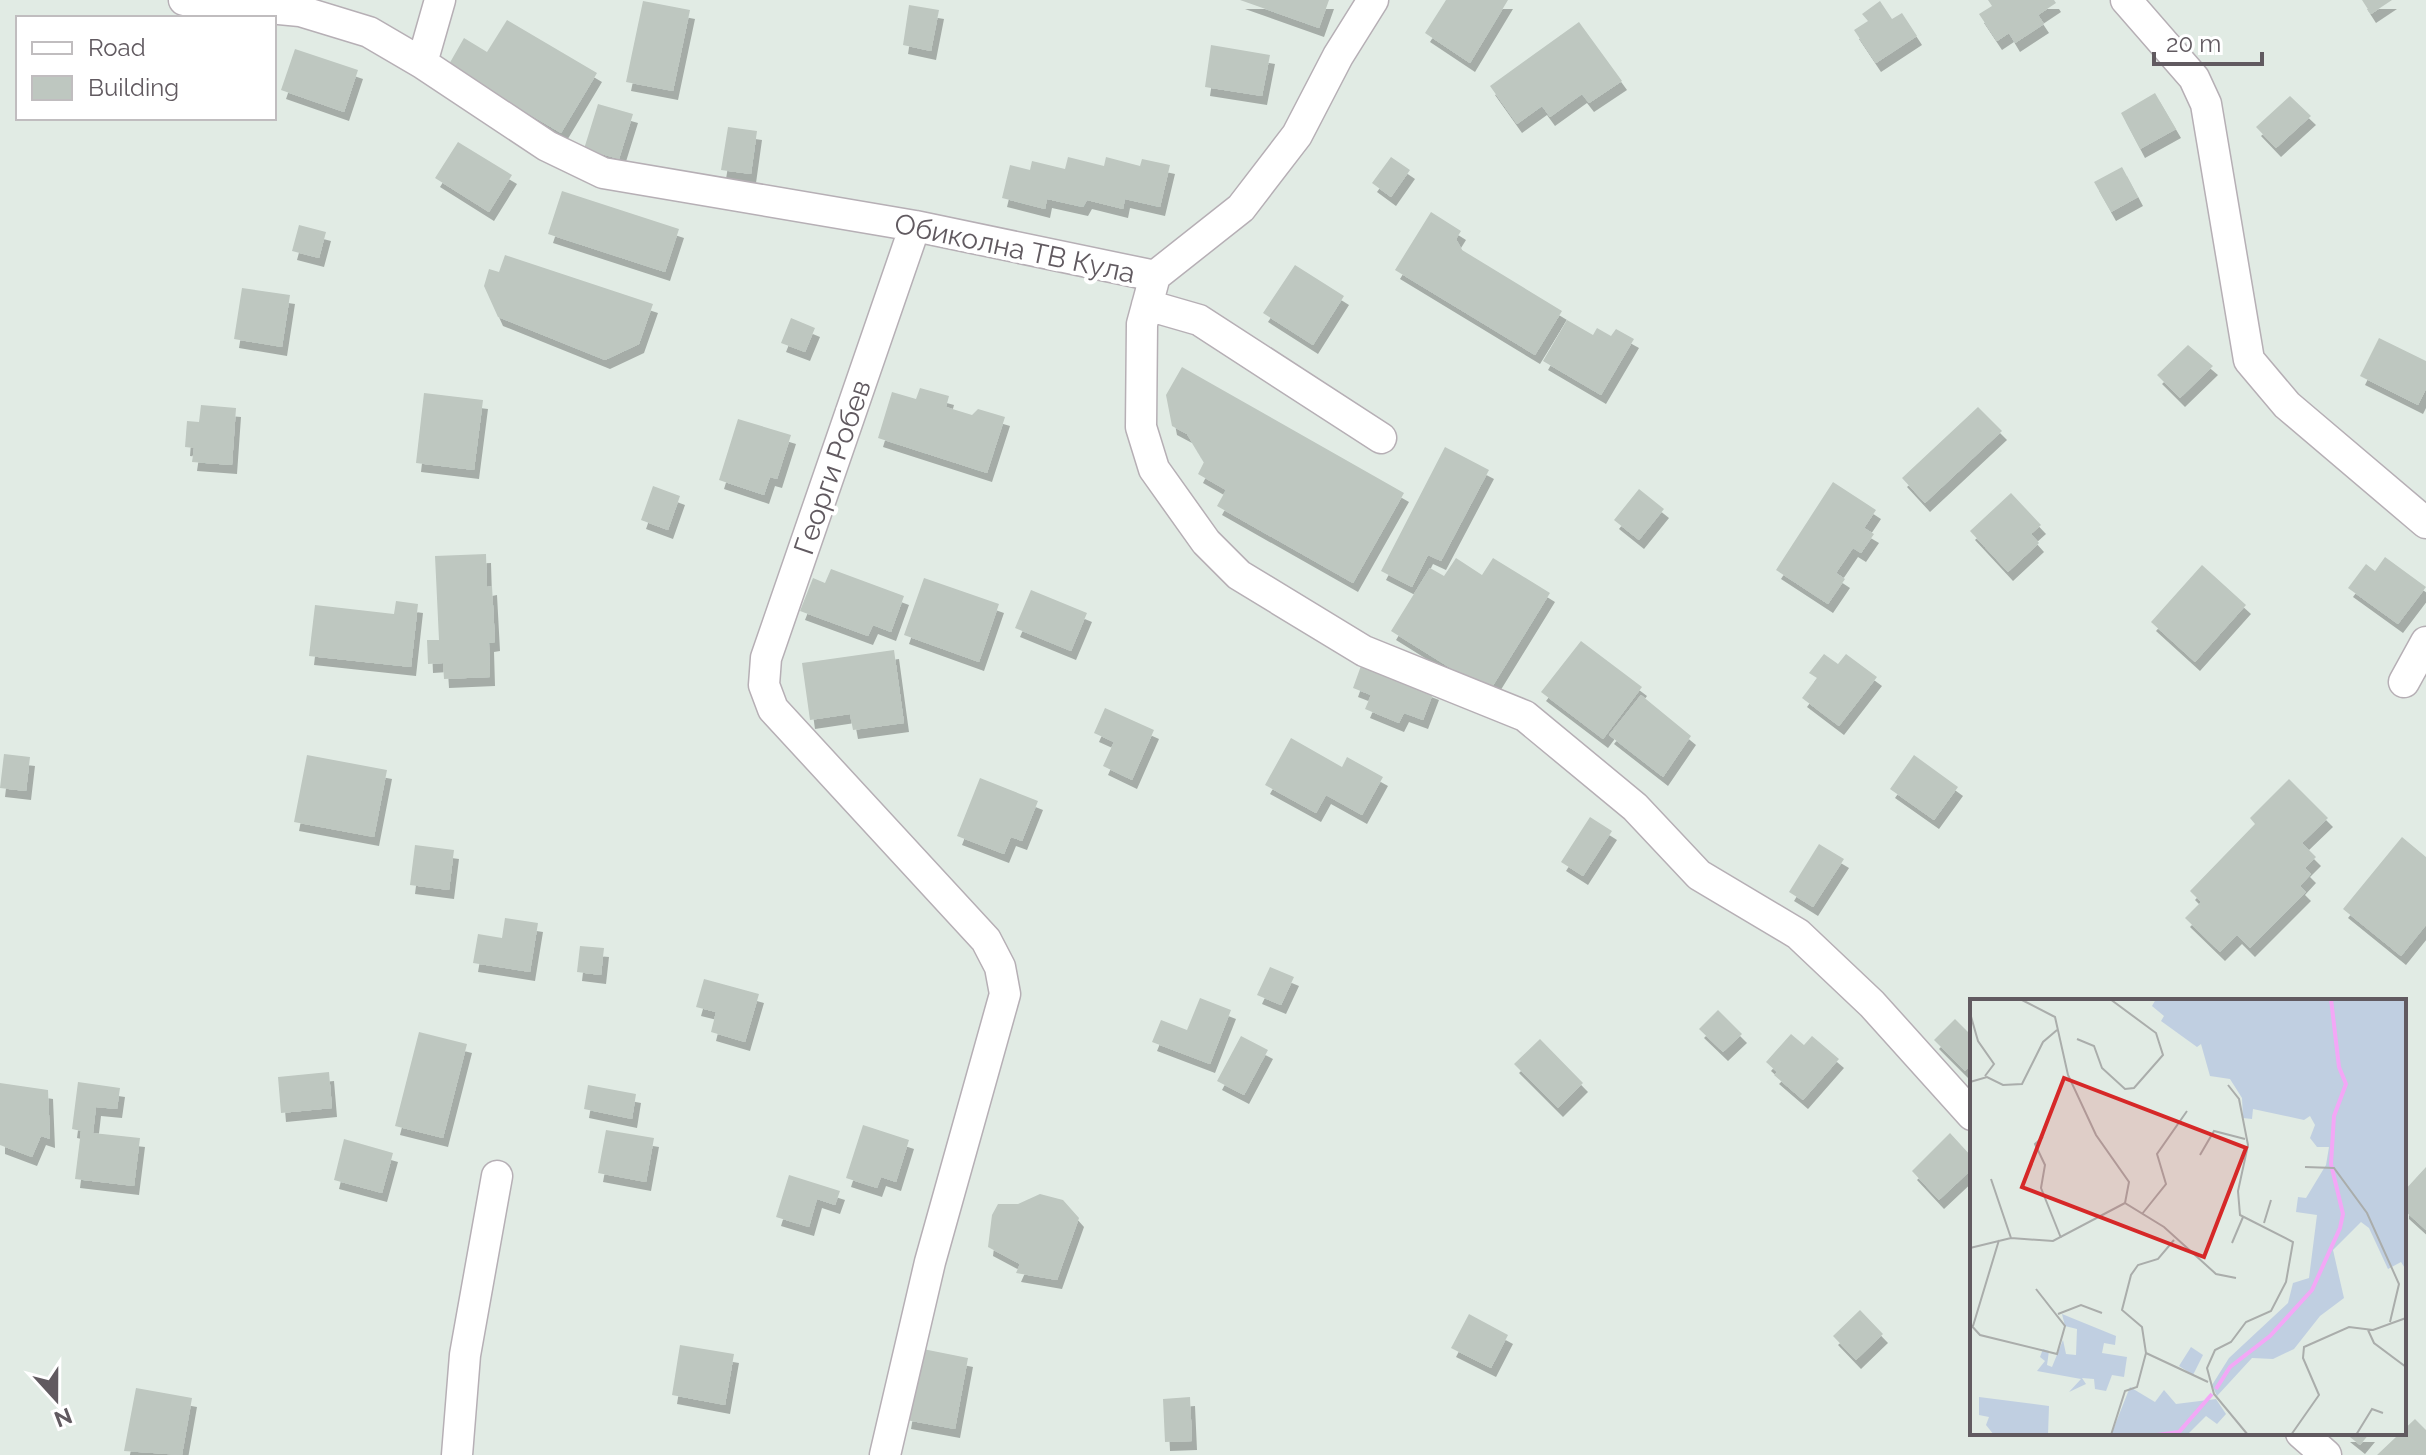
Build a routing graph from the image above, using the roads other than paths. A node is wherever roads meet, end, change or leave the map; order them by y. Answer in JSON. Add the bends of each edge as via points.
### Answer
{"nodes":[{"id":1,"x":184,"y":0,"type":"edge"},
{"id":2,"x":440,"y":0,"type":"edge"},
{"id":3,"x":1373,"y":0,"type":"edge"},
{"id":4,"x":2126,"y":0,"type":"edge"},
{"id":5,"x":422,"y":63,"type":"junction"},
{"id":6,"x":915,"y":226,"type":"junction"},
{"id":7,"x":1151,"y":290,"type":"junction"},
{"id":8,"x":1381,"y":438,"type":"dead end"},
{"id":9,"x":2426,"y":523,"type":"edge"},
{"id":10,"x":2426,"y":642,"type":"edge"},
{"id":11,"x":2404,"y":682,"type":"dead end"},
{"id":12,"x":1970,"y":1113,"type":"edge"},
{"id":13,"x":497,"y":1176,"type":"dead end"},
{"id":14,"x":2303,"y":1435,"type":"edge"},
{"id":15,"x":457,"y":1455,"type":"edge"},
{"id":16,"x":885,"y":1455,"type":"edge"},
{"id":17,"x":2326,"y":1455,"type":"edge"}],
"edges":[{"from":1,"to":5,"type":"street","name":"Обиколна ТВ Кула","via":[[300,11],[369,32]]},
{"from":2,"to":5,"type":"street"},
{"from":3,"to":7,"type":"street","via":[[1297,135],[1241,208]]},
{"from":4,"to":9,"type":"street","via":[[2194,78],[2206,104],[2249,360],[2287,405]]},
{"from":5,"to":6,"type":"street","name":"Обиколна ТВ Кула","via":[[547,146],[603,173]]},
{"from":6,"to":7,"type":"street","name":"Обиколна ТВ Кула"},
{"from":6,"to":16,"type":"street","name":"Георги Робев","via":[[766,658],[764,685],[773,709],[986,940],[1000,967],[1005,994],[930,1262]]},
{"from":7,"to":8,"type":"street"},
{"from":7,"to":12,"type":"street","name":"Обиколна ТВ Кула","via":[[1142,324],[1141,427],[1154,469],[1206,542],[1239,575],[1364,651],[1525,716],[1635,807],[1699,875],[1798,934],[1872,1004]]},
{"from":10,"to":11,"type":"street"},
{"from":13,"to":15,"type":"street","via":[[465,1355]]},
{"from":14,"to":17,"type":"street"}]}
